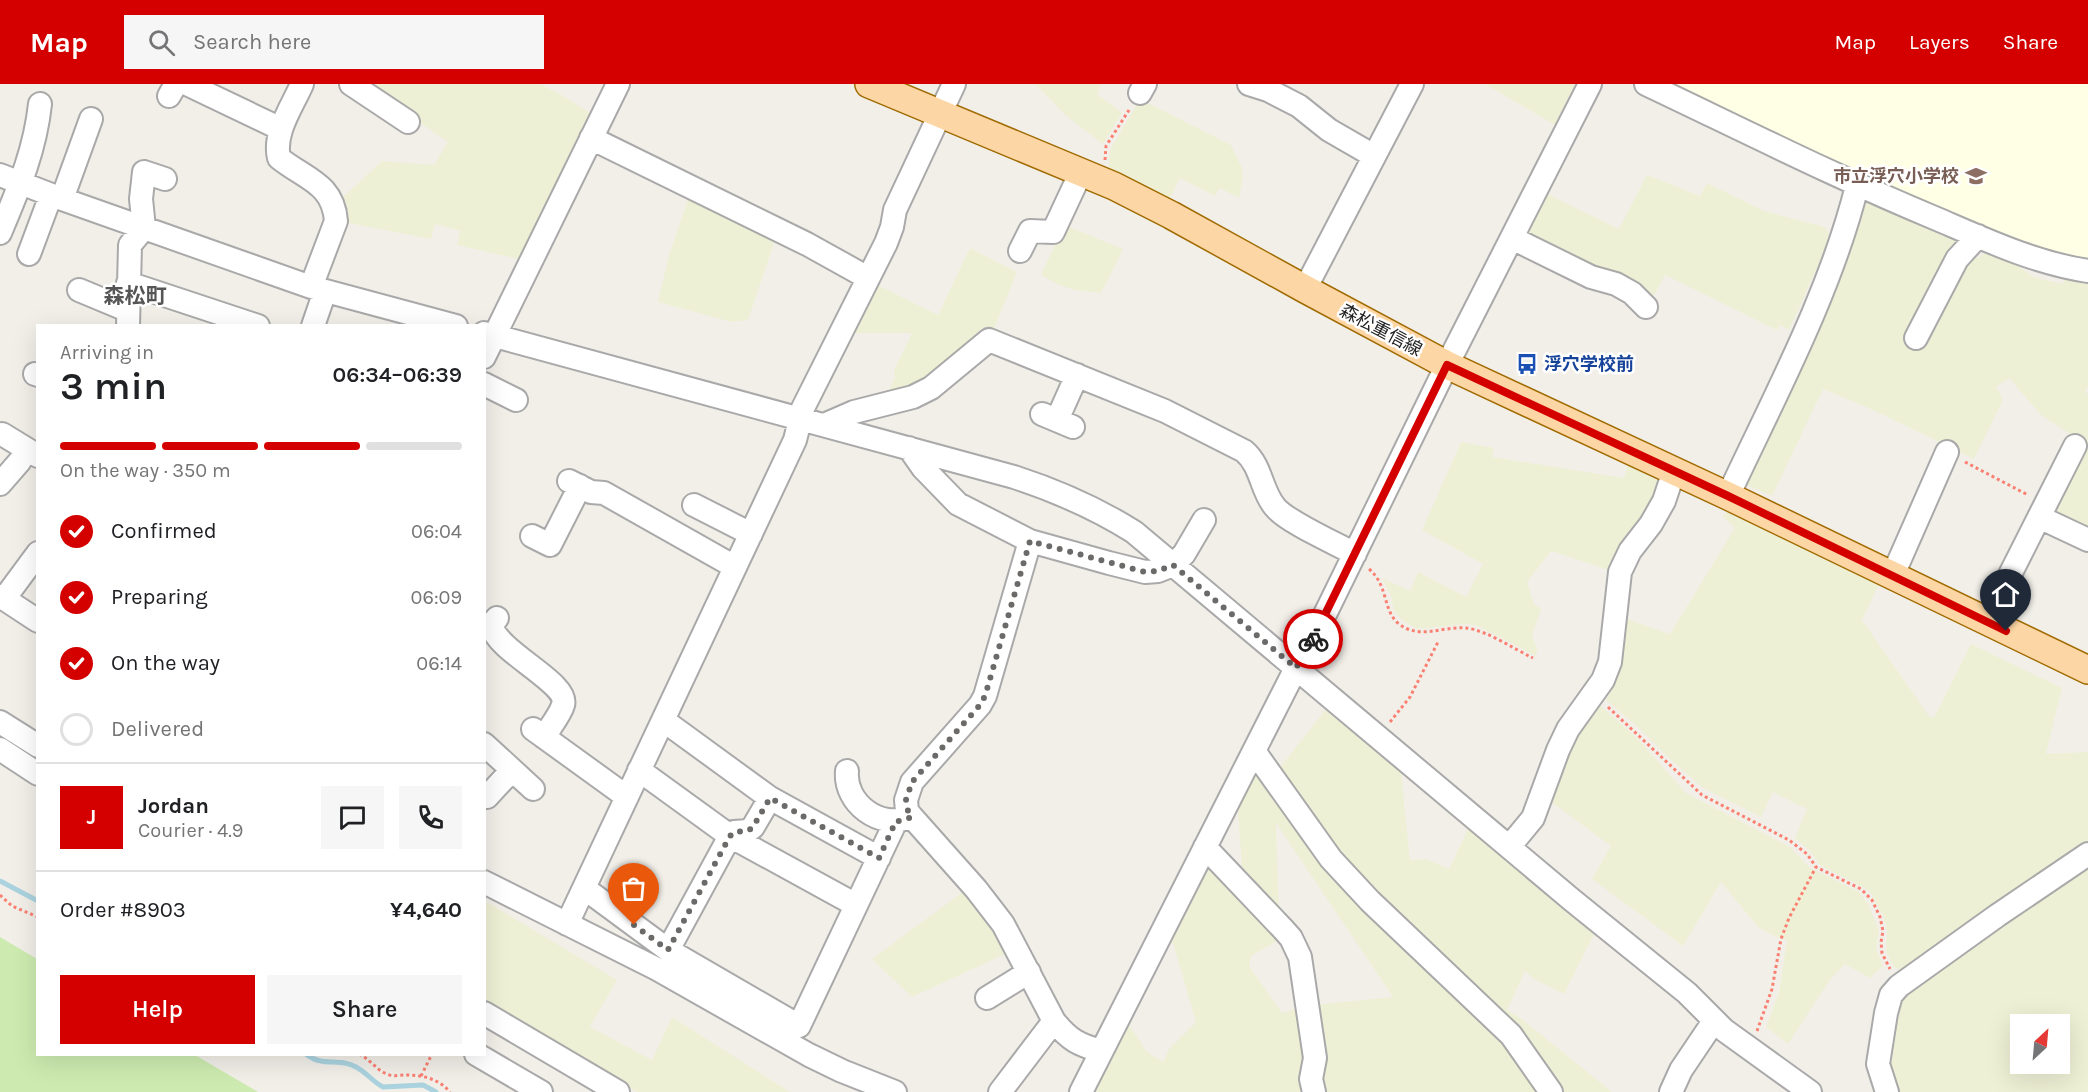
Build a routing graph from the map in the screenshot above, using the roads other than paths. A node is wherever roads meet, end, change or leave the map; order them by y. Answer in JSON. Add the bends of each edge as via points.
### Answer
{"nodes":[{"id":1,"x":302,"y":84,"type":"edge"},
{"id":2,"x":351,"y":84,"type":"edge"},
{"id":3,"x":618,"y":84,"type":"edge"},
{"id":4,"x":869,"y":84,"type":"edge"},
{"id":5,"x":954,"y":84,"type":"edge"},
{"id":6,"x":1249,"y":84,"type":"edge"},
{"id":7,"x":1412,"y":84,"type":"edge"},
{"id":8,"x":1590,"y":84,"type":"edge"},
{"id":9,"x":1646,"y":84,"type":"edge"},
{"id":10,"x":177,"y":88,"type":"edge"},
{"id":11,"x":40,"y":105,"type":"dead end"},
{"id":12,"x":940,"y":113,"type":"junction"},
{"id":13,"x":91,"y":119,"type":"dead end"},
{"id":14,"x":408,"y":122,"type":"dead end"},
{"id":15,"x":281,"y":129,"type":"junction"},
{"id":16,"x":591,"y":138,"type":"junction"},
{"id":17,"x":1374,"y":156,"type":"junction"},
{"id":18,"x":1092,"y":177,"type":"junction"},
{"id":19,"x":10,"y":179,"type":"edge"},
{"id":20,"x":165,"y":179,"type":"dead end"},
{"id":21,"x":1857,"y":186,"type":"junction"},
{"id":22,"x":56,"y":197,"type":"junction"},
{"id":23,"x":144,"y":228,"type":"junction"},
{"id":24,"x":1978,"y":236,"type":"junction"},
{"id":25,"x":1512,"y":238,"type":"junction"},
{"id":26,"x":22,"y":249,"type":"edge"},
{"id":27,"x":1020,"y":251,"type":"dead end"},
{"id":28,"x":2088,"y":271,"type":"edge"},
{"id":29,"x":868,"y":278,"type":"junction"},
{"id":30,"x":128,"y":283,"type":"junction"},
{"id":31,"x":318,"y":289,"type":"junction"},
{"id":32,"x":1305,"y":289,"type":"junction"},
{"id":33,"x":80,"y":290,"type":"dead end"},
{"id":34,"x":1646,"y":307,"type":"dead end"},
{"id":35,"x":128,"y":318,"type":"edge"},
{"id":36,"x":252,"y":324,"type":"edge"},
{"id":37,"x":313,"y":324,"type":"edge"},
{"id":38,"x":449,"y":324,"type":"edge"},
{"id":39,"x":490,"y":334,"type":"edge"},
{"id":40,"x":1916,"y":338,"type":"dead end"},
{"id":41,"x":486,"y":349,"type":"edge"},
{"id":42,"x":1447,"y":365,"type":"junction"},
{"id":43,"x":1077,"y":375,"type":"junction"},
{"id":44,"x":486,"y":385,"type":"edge"},
{"id":45,"x":516,"y":400,"type":"dead end"},
{"id":46,"x":801,"y":419,"type":"junction"},
{"id":47,"x":1057,"y":420,"type":"dead end"},
{"id":48,"x":825,"y":426,"type":"junction"},
{"id":49,"x":2,"y":434,"type":"dead end"},
{"id":50,"x":2075,"y":446,"type":"dead end"},
{"id":51,"x":909,"y":448,"type":"junction"},
{"id":52,"x":1947,"y":452,"type":"road end"},
{"id":53,"x":29,"y":459,"type":"edge"},
{"id":54,"x":1674,"y":471,"type":"junction"},
{"id":55,"x":0,"y":484,"type":"edge"},
{"id":56,"x":1728,"y":496,"type":"junction"},
{"id":57,"x":694,"y":505,"type":"dead end"},
{"id":58,"x":2042,"y":511,"type":"junction"},
{"id":59,"x":1204,"y":520,"type":"dead end"},
{"id":60,"x":751,"y":534,"type":"junction"},
{"id":61,"x":532,"y":536,"type":"dead end"},
{"id":62,"x":2088,"y":540,"type":"edge"},
{"id":63,"x":1030,"y":541,"type":"junction"},
{"id":64,"x":36,"y":556,"type":"edge"},
{"id":65,"x":1353,"y":557,"type":"junction"},
{"id":66,"x":1173,"y":565,"type":"junction"},
{"id":67,"x":735,"y":567,"type":"junction"},
{"id":68,"x":1892,"y":577,"type":"junction"},
{"id":69,"x":2,"y":598,"type":"edge"},
{"id":70,"x":497,"y":618,"type":"dead end"},
{"id":71,"x":36,"y":620,"type":"edge"},
{"id":72,"x":1986,"y":622,"type":"junction"},
{"id":73,"x":2086,"y":664,"type":"edge"},
{"id":74,"x":1296,"y":668,"type":"junction"},
{"id":75,"x":663,"y":720,"type":"junction"},
{"id":76,"x":0,"y":722,"type":"edge"},
{"id":77,"x":36,"y":745,"type":"edge"},
{"id":78,"x":486,"y":746,"type":"edge"},
{"id":79,"x":0,"y":749,"type":"edge"},
{"id":80,"x":1254,"y":751,"type":"junction"},
{"id":81,"x":512,"y":770,"type":"junction"},
{"id":82,"x":639,"y":770,"type":"junction"},
{"id":83,"x":847,"y":771,"type":"dead end"},
{"id":84,"x":36,"y":773,"type":"edge"},
{"id":85,"x":532,"y":789,"type":"dead end"},
{"id":86,"x":487,"y":797,"type":"dead end"},
{"id":87,"x":627,"y":797,"type":"junction"},
{"id":88,"x":770,"y":798,"type":"junction"},
{"id":89,"x":904,"y":819,"type":"junction"},
{"id":90,"x":730,"y":836,"type":"junction"},
{"id":91,"x":1205,"y":847,"type":"junction"},
{"id":92,"x":1509,"y":847,"type":"junction"},
{"id":93,"x":2088,"y":854,"type":"edge"},
{"id":94,"x":879,"y":858,"type":"junction"},
{"id":95,"x":486,"y":883,"type":"edge"},
{"id":96,"x":584,"y":888,"type":"junction"},
{"id":97,"x":856,"y":905,"type":"junction"},
{"id":98,"x":567,"y":924,"type":"junction"},
{"id":99,"x":668,"y":950,"type":"junction"},
{"id":100,"x":1029,"y":972,"type":"junction"},
{"id":101,"x":987,"y":998,"type":"dead end"},
{"id":102,"x":486,"y":1014,"type":"edge"},
{"id":103,"x":1714,"y":1020,"type":"junction"},
{"id":104,"x":1054,"y":1021,"type":"junction"},
{"id":105,"x":1101,"y":1052,"type":"junction"},
{"id":106,"x":479,"y":1056,"type":"edge"},
{"id":107,"x":872,"y":1088,"type":"edge"},
{"id":108,"x":1795,"y":1088,"type":"edge"},
{"id":109,"x":541,"y":1092,"type":"edge"},
{"id":110,"x":618,"y":1092,"type":"edge"},
{"id":111,"x":895,"y":1092,"type":"edge"},
{"id":112,"x":1000,"y":1092,"type":"edge"},
{"id":113,"x":1081,"y":1092,"type":"edge"},
{"id":114,"x":1314,"y":1092,"type":"edge"},
{"id":115,"x":1551,"y":1092,"type":"edge"},
{"id":116,"x":1671,"y":1092,"type":"edge"},
{"id":117,"x":1887,"y":1092,"type":"edge"}],
"edges":[{"from":1,"to":15,"type":"street"},
{"from":2,"to":14,"type":"street"},
{"from":3,"to":16,"type":"street"},
{"from":4,"to":12,"type":"main road","name":"森松重信線"},
{"from":5,"to":12,"type":"street"},
{"from":6,"to":17,"type":"street","via":[[1299,106],[1329,130]]},
{"from":7,"to":17,"type":"street"},
{"from":8,"to":25,"type":"street"},
{"from":9,"to":21,"type":"street"},
{"from":10,"to":15,"type":"street"},
{"from":11,"to":19,"type":"street","via":[[37,135]]},
{"from":12,"to":18,"type":"main road","name":"森松重信線"},
{"from":12,"to":29,"type":"street"},
{"from":13,"to":22,"type":"street"},
{"from":15,"to":31,"type":"street","via":[[276,147],[279,158],[321,186],[331,197],[335,210],[336,221]]},
{"from":16,"to":29,"type":"street"},
{"from":16,"to":39,"type":"street"},
{"from":17,"to":32,"type":"street"},
{"from":18,"to":27,"type":"street","via":[[1053,232],[1030,231]]},
{"from":18,"to":32,"type":"main road","name":"森松重信線","via":[[1172,215]]},
{"from":19,"to":22,"type":"street"},
{"from":19,"to":26,"type":"street"},
{"from":20,"to":23,"type":"street","via":[[144,172]]},
{"from":21,"to":24,"type":"street"},
{"from":21,"to":56,"type":"street","via":[[1848,224],[1825,284]]},
{"from":22,"to":23,"type":"street"},
{"from":22,"to":26,"type":"street"},
{"from":23,"to":30,"type":"street","via":[[130,245]]},
{"from":23,"to":31,"type":"street"},
{"from":24,"to":28,"type":"street","via":[[2042,261]]},
{"from":24,"to":40,"type":"street","via":[[1957,259]]},
{"from":25,"to":34,"type":"street","via":[[1591,277],[1616,284]]},
{"from":25,"to":42,"type":"street"},
{"from":29,"to":46,"type":"street"},
{"from":30,"to":35,"type":"street"},
{"from":30,"to":36,"type":"street"},
{"from":31,"to":37,"type":"street"},
{"from":31,"to":38,"type":"street"},
{"from":32,"to":42,"type":"main road","name":"森松重信線"},
{"from":33,"to":35,"type":"street"},
{"from":39,"to":41,"type":"street"},
{"from":39,"to":46,"type":"street"},
{"from":42,"to":54,"type":"main road","name":"森松重信線"},
{"from":42,"to":65,"type":"street"},
{"from":43,"to":47,"type":"street"},
{"from":43,"to":48,"type":"street","via":[[989,340],[931,388],[913,397],[854,412]]},
{"from":43,"to":65,"type":"street","via":[[1165,411],[1244,451],[1256,466],[1273,506]]},
{"from":44,"to":45,"type":"street"},
{"from":46,"to":48,"type":"street"},
{"from":46,"to":60,"type":"street"},
{"from":48,"to":51,"type":"street"},
{"from":49,"to":53,"type":"street"},
{"from":50,"to":58,"type":"street"},
{"from":51,"to":63,"type":"street","via":[[958,504]]},
{"from":51,"to":66,"type":"street","via":[[1014,477],[1076,500],[1134,532]]},
{"from":52,"to":68,"type":"street"},
{"from":53,"to":55,"type":"street"},
{"from":54,"to":56,"type":"main road","name":"森松重信線"},
{"from":54,"to":92,"type":"street","via":[[1664,501],[1620,572],[1610,662],[1603,680],[1568,729],[1533,818]]},
{"from":56,"to":68,"type":"main road","name":"森松重信線"},
{"from":57,"to":60,"type":"street"},
{"from":58,"to":62,"type":"street"},
{"from":58,"to":72,"type":"street"},
{"from":59,"to":66,"type":"street"},
{"from":60,"to":67,"type":"street"},
{"from":61,"to":67,"type":"street","via":[[550,545],[575,484],[644,507]]},
{"from":63,"to":66,"type":"street","via":[[1145,572]]},
{"from":63,"to":89,"type":"street","via":[[985,696],[912,782]]},
{"from":64,"to":69,"type":"street"},
{"from":65,"to":74,"type":"street"},
{"from":66,"to":74,"type":"street"},
{"from":67,"to":75,"type":"street"},
{"from":68,"to":72,"type":"main road","name":"森松重信線"},
{"from":69,"to":71,"type":"street"},
{"from":70,"to":87,"type":"street","via":[[492,625],[500,642],[564,695],[564,704],[539,733]]},
{"from":72,"to":73,"type":"main road","name":"森松重信線"},
{"from":74,"to":80,"type":"street"},
{"from":74,"to":92,"type":"street"},
{"from":75,"to":82,"type":"street"},
{"from":75,"to":88,"type":"street"},
{"from":76,"to":77,"type":"street"},
{"from":78,"to":81,"type":"street"},
{"from":79,"to":84,"type":"street"},
{"from":80,"to":91,"type":"street"},
{"from":80,"to":115,"type":"street","via":[[1331,859],[1511,1035]]},
{"from":81,"to":85,"type":"street"},
{"from":81,"to":86,"type":"street"},
{"from":82,"to":87,"type":"street"},
{"from":82,"to":90,"type":"street"},
{"from":83,"to":89,"type":"street","via":[[846,781],[857,804],[885,819]]},
{"from":87,"to":96,"type":"street"},
{"from":88,"to":90,"type":"street","via":[[753,827]]},
{"from":88,"to":94,"type":"street"},
{"from":89,"to":94,"type":"street"},
{"from":89,"to":100,"type":"street","via":[[976,889],[1003,924]]},
{"from":90,"to":97,"type":"street"},
{"from":90,"to":99,"type":"street"},
{"from":91,"to":105,"type":"street"},
{"from":91,"to":114,"type":"street","via":[[1296,947],[1315,1058],[1311,1079]]},
{"from":92,"to":103,"type":"street","via":[[1687,993]]},
{"from":93,"to":117,"type":"street","via":[[1891,995],[1878,1064]]},
{"from":94,"to":97,"type":"street"},
{"from":95,"to":98,"type":"street"},
{"from":96,"to":98,"type":"street"},
{"from":96,"to":99,"type":"street"},
{"from":97,"to":99,"type":"street","via":[[799,1026]]},
{"from":98,"to":107,"type":"street"},
{"from":100,"to":101,"type":"street"},
{"from":100,"to":104,"type":"street"},
{"from":102,"to":110,"type":"street"},
{"from":103,"to":108,"type":"street"},
{"from":103,"to":116,"type":"street"},
{"from":104,"to":105,"type":"street","via":[[1080,1045]]},
{"from":104,"to":112,"type":"street"},
{"from":105,"to":113,"type":"street"},
{"from":106,"to":109,"type":"street"},
{"from":107,"to":111,"type":"street"}]}
